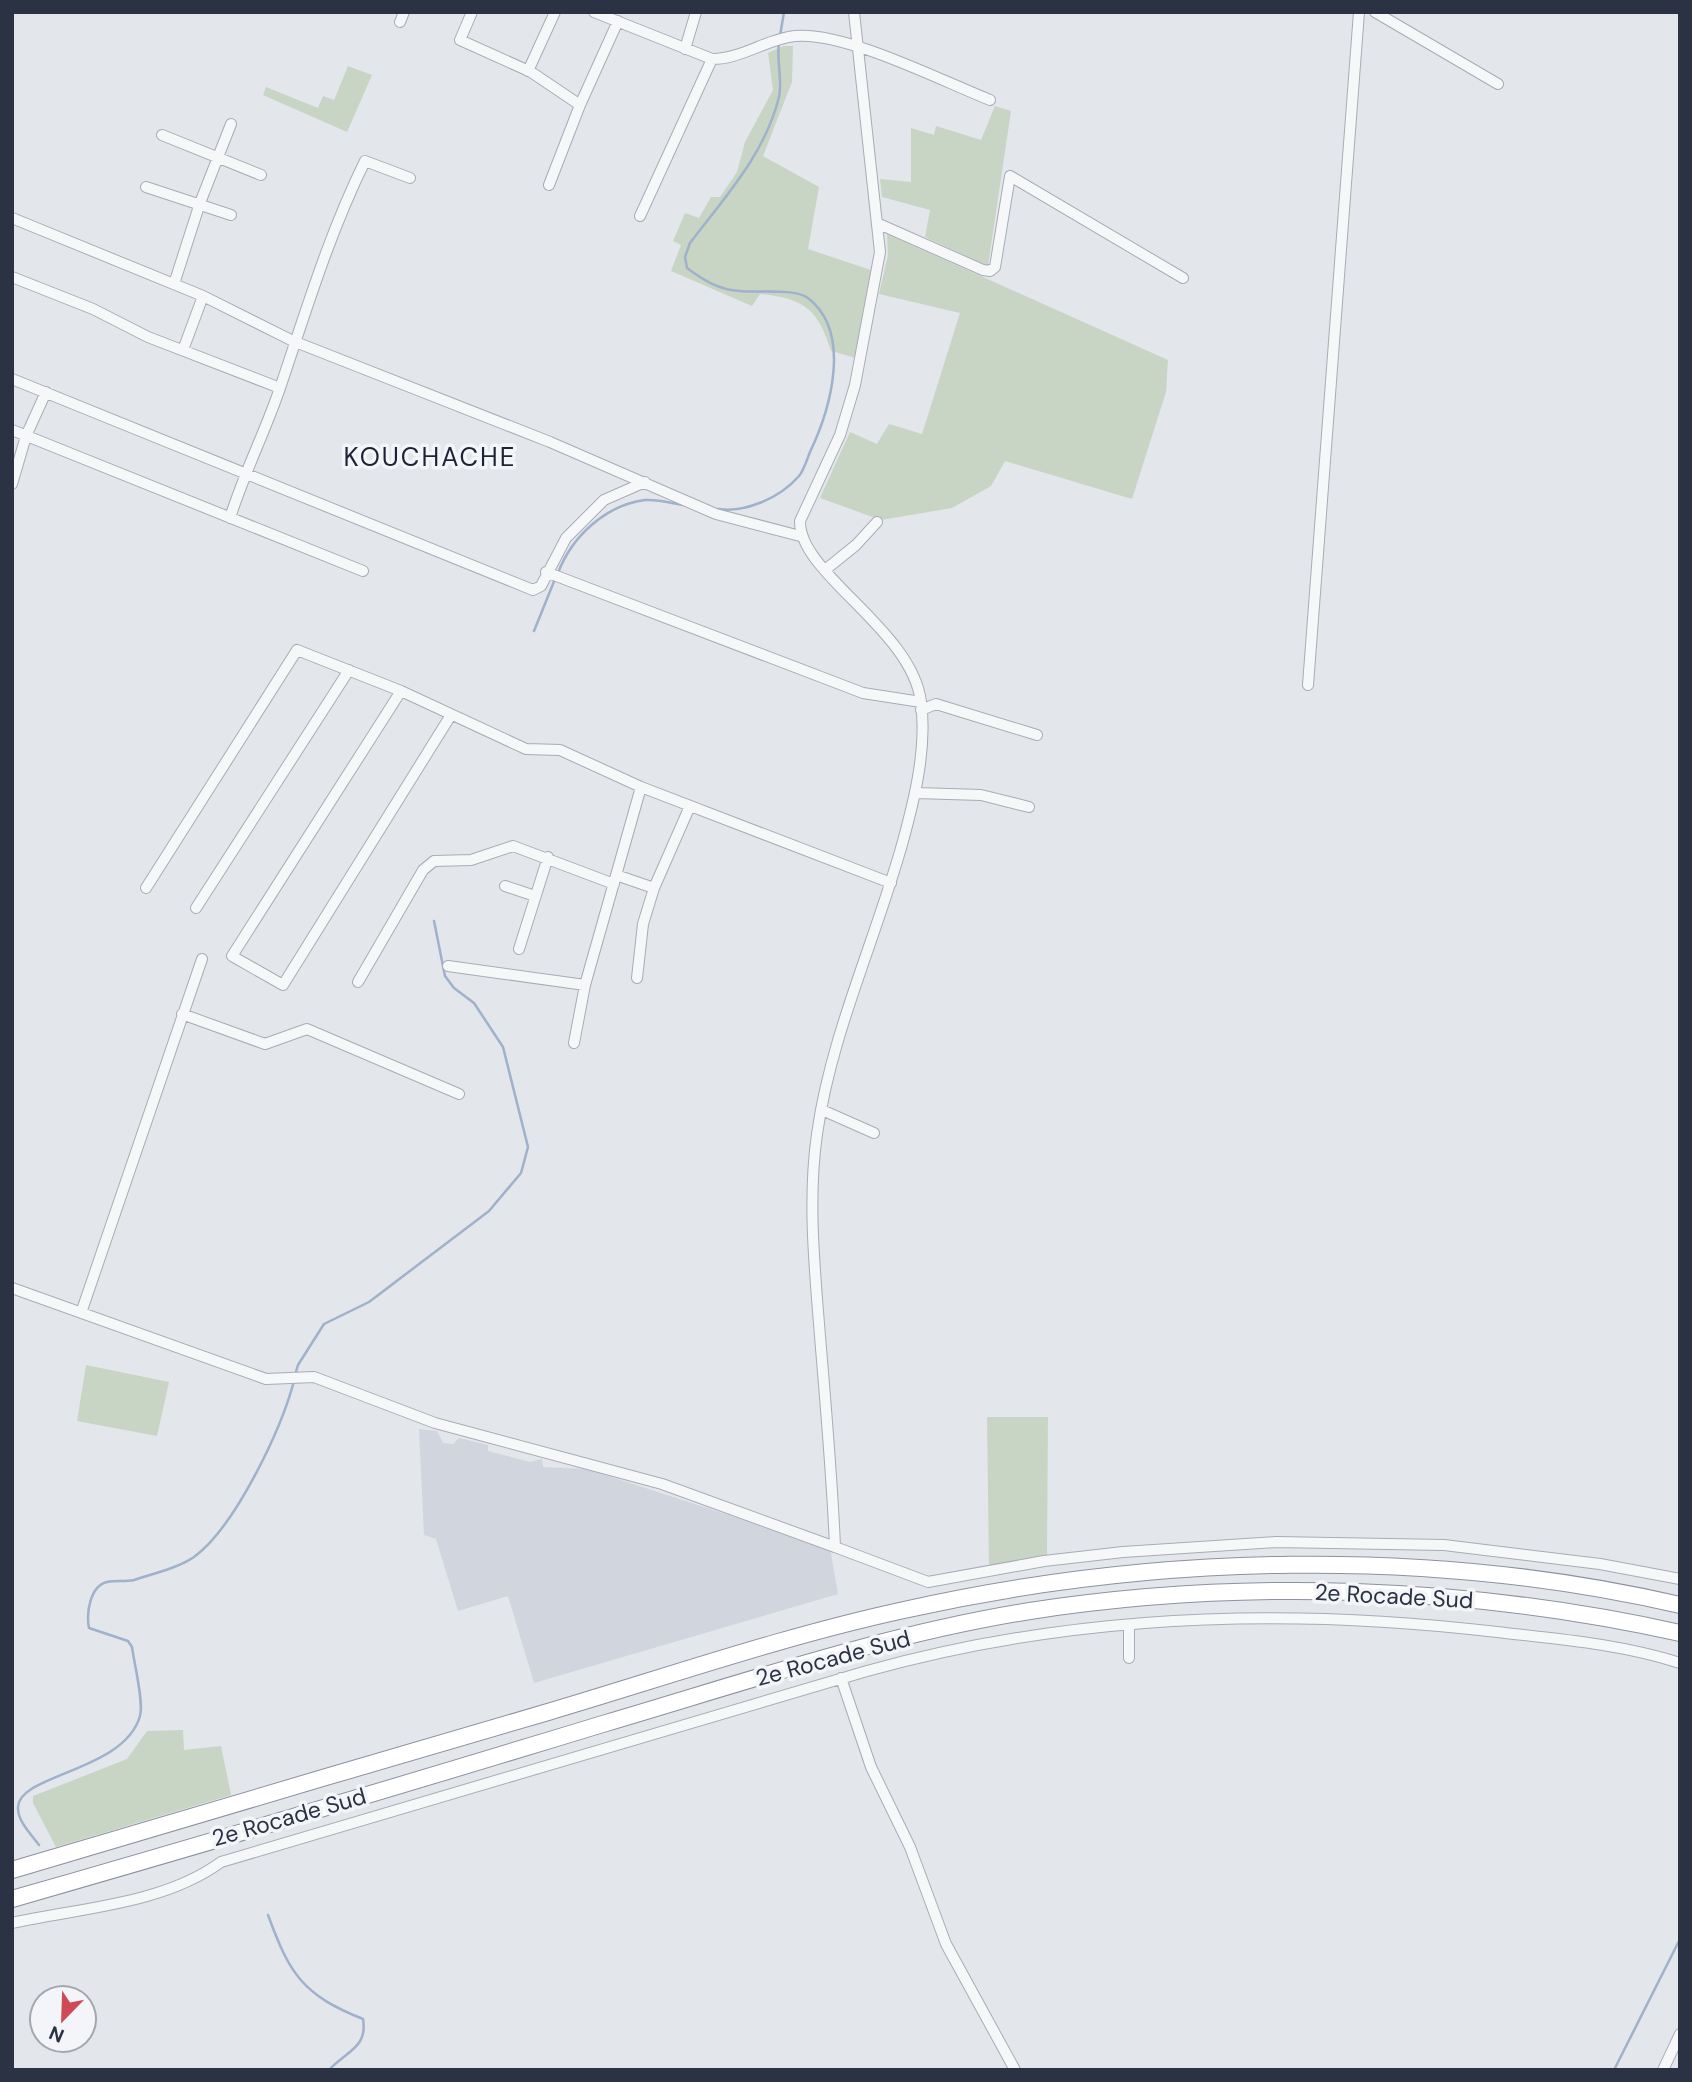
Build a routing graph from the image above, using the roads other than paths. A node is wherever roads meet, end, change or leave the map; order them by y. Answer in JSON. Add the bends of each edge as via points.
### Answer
{"nodes":[{"id":1,"x":472,"y":12,"type":"edge"},
{"id":2,"x":555,"y":12,"type":"edge"},
{"id":3,"x":594,"y":12,"type":"edge"},
{"id":4,"x":629,"y":12,"type":"edge"},
{"id":5,"x":696,"y":12,"type":"edge"},
{"id":6,"x":854,"y":12,"type":"edge"},
{"id":7,"x":1359,"y":12,"type":"edge"},
{"id":8,"x":1375,"y":12,"type":"edge"},
{"id":9,"x":622,"y":23,"type":"junction"},
{"id":10,"x":858,"y":47,"type":"junction"},
{"id":11,"x":685,"y":49,"type":"junction"},
{"id":12,"x":712,"y":59,"type":"junction"},
{"id":13,"x":528,"y":71,"type":"junction"},
{"id":14,"x":1498,"y":84,"type":"dead end"},
{"id":15,"x":990,"y":100,"type":"dead end"},
{"id":16,"x":580,"y":105,"type":"junction"},
{"id":17,"x":231,"y":124,"type":"dead end"},
{"id":18,"x":162,"y":135,"type":"dead end"},
{"id":19,"x":218,"y":157,"type":"junction"},
{"id":20,"x":261,"y":175,"type":"dead end"},
{"id":21,"x":410,"y":178,"type":"dead end"},
{"id":22,"x":548,"y":185,"type":"dead end"},
{"id":23,"x":146,"y":187,"type":"dead end"},
{"id":24,"x":200,"y":203,"type":"junction"},
{"id":25,"x":232,"y":215,"type":"dead end"},
{"id":26,"x":640,"y":216,"type":"dead end"},
{"id":27,"x":12,"y":218,"type":"edge"},
{"id":28,"x":879,"y":224,"type":"junction"},
{"id":29,"x":12,"y":277,"type":"edge"},
{"id":30,"x":1183,"y":278,"type":"dead end"},
{"id":31,"x":174,"y":284,"type":"junction"},
{"id":32,"x":203,"y":296,"type":"junction"},
{"id":33,"x":293,"y":341,"type":"junction"},
{"id":34,"x":183,"y":350,"type":"junction"},
{"id":35,"x":12,"y":379,"type":"edge"},
{"id":36,"x":280,"y":388,"type":"junction"},
{"id":37,"x":46,"y":392,"type":"junction"},
{"id":38,"x":12,"y":430,"type":"edge"},
{"id":39,"x":26,"y":436,"type":"junction"},
{"id":40,"x":245,"y":473,"type":"junction"},
{"id":41,"x":645,"y":482,"type":"junction"},
{"id":42,"x":12,"y":484,"type":"edge"},
{"id":43,"x":230,"y":518,"type":"junction"},
{"id":44,"x":877,"y":522,"type":"dead end"},
{"id":45,"x":800,"y":536,"type":"junction"},
{"id":46,"x":825,"y":569,"type":"junction"},
{"id":47,"x":363,"y":572,"type":"dead end"},
{"id":48,"x":546,"y":572,"type":"junction"},
{"id":49,"x":349,"y":670,"type":"junction"},
{"id":50,"x":1308,"y":685,"type":"dead end"},
{"id":51,"x":401,"y":691,"type":"junction"},
{"id":52,"x":921,"y":706,"type":"junction"},
{"id":53,"x":451,"y":715,"type":"junction"},
{"id":54,"x":1037,"y":736,"type":"dead end"},
{"id":55,"x":641,"y":787,"type":"junction"},
{"id":56,"x":916,"y":793,"type":"junction"},
{"id":57,"x":690,"y":806,"type":"junction"},
{"id":58,"x":1029,"y":807,"type":"dead end"},
{"id":59,"x":548,"y":857,"type":"junction"},
{"id":60,"x":615,"y":879,"type":"junction"},
{"id":61,"x":891,"y":883,"type":"junction"},
{"id":62,"x":505,"y":886,"type":"dead end"},
{"id":63,"x":146,"y":888,"type":"dead end"},
{"id":64,"x":654,"y":888,"type":"junction"},
{"id":65,"x":535,"y":896,"type":"junction"},
{"id":66,"x":196,"y":908,"type":"dead end"},
{"id":67,"x":519,"y":949,"type":"dead end"},
{"id":68,"x":202,"y":959,"type":"dead end"},
{"id":69,"x":448,"y":966,"type":"dead end"},
{"id":70,"x":637,"y":978,"type":"dead end"},
{"id":71,"x":358,"y":982,"type":"dead end"},
{"id":72,"x":585,"y":985,"type":"junction"},
{"id":73,"x":182,"y":1014,"type":"junction"},
{"id":74,"x":574,"y":1043,"type":"dead end"},
{"id":75,"x":459,"y":1094,"type":"dead end"},
{"id":76,"x":822,"y":1110,"type":"junction"},
{"id":77,"x":874,"y":1133,"type":"dead end"},
{"id":78,"x":12,"y":1287,"type":"edge"},
{"id":79,"x":81,"y":1313,"type":"junction"},
{"id":80,"x":835,"y":1547,"type":"junction"},
{"id":81,"x":1680,"y":1579,"type":"edge"},
{"id":82,"x":1680,"y":1605,"type":"edge"},
{"id":83,"x":1129,"y":1625,"type":"junction"},
{"id":84,"x":1680,"y":1633,"type":"edge"},
{"id":85,"x":1129,"y":1658,"type":"dead end"},
{"id":86,"x":1680,"y":1663,"type":"edge"},
{"id":87,"x":841,"y":1678,"type":"junction"},
{"id":88,"x":12,"y":1870,"type":"edge"},
{"id":89,"x":12,"y":1899,"type":"edge"},
{"id":90,"x":12,"y":1923,"type":"edge"},
{"id":91,"x":1680,"y":2034,"type":"edge"},
{"id":92,"x":1680,"y":2062,"type":"edge"},
{"id":93,"x":1665,"y":2065,"type":"edge"},
{"id":94,"x":1015,"y":2070,"type":"edge"}],
"edges":[{"from":1,"to":13,"type":"street","via":[[460,40]]},
{"from":2,"to":13,"type":"street"},
{"from":3,"to":9,"type":"street"},
{"from":4,"to":9,"type":"street"},
{"from":5,"to":11,"type":"street"},
{"from":6,"to":10,"type":"street"},
{"from":7,"to":50,"type":"street"},
{"from":8,"to":14,"type":"street"},
{"from":9,"to":11,"type":"street"},
{"from":9,"to":16,"type":"street"},
{"from":10,"to":12,"type":"street","via":[[794,36],[727,59]]},
{"from":10,"to":15,"type":"street"},
{"from":10,"to":28,"type":"street"},
{"from":11,"to":12,"type":"street"},
{"from":12,"to":26,"type":"street"},
{"from":13,"to":16,"type":"street"},
{"from":16,"to":22,"type":"street"},
{"from":17,"to":19,"type":"street"},
{"from":18,"to":19,"type":"street"},
{"from":19,"to":20,"type":"street"},
{"from":19,"to":24,"type":"street"},
{"from":21,"to":33,"type":"street","via":[[365,161],[345,201]]},
{"from":23,"to":24,"type":"street"},
{"from":24,"to":25,"type":"street"},
{"from":24,"to":31,"type":"street"},
{"from":27,"to":31,"type":"street"},
{"from":28,"to":30,"type":"street","via":[[990,271],[995,267],[1010,176]]},
{"from":28,"to":45,"type":"street","via":[[880,252],[855,386],[840,435],[800,522]]},
{"from":29,"to":34,"type":"street"},
{"from":31,"to":32,"type":"street"},
{"from":32,"to":33,"type":"street"},
{"from":32,"to":34,"type":"street"},
{"from":33,"to":36,"type":"street"},
{"from":33,"to":41,"type":"street"},
{"from":34,"to":36,"type":"street"},
{"from":35,"to":37,"type":"street"},
{"from":36,"to":40,"type":"street"},
{"from":37,"to":39,"type":"street"},
{"from":37,"to":40,"type":"street"},
{"from":38,"to":39,"type":"street"},
{"from":39,"to":42,"type":"street"},
{"from":39,"to":43,"type":"street"},
{"from":40,"to":43,"type":"street"},
{"from":40,"to":48,"type":"street","via":[[533,590],[541,586]]},
{"from":41,"to":45,"type":"street","via":[[716,514]]},
{"from":41,"to":48,"type":"street","via":[[604,500],[566,538]]},
{"from":43,"to":47,"type":"street"},
{"from":44,"to":46,"type":"street"},
{"from":45,"to":46,"type":"street"},
{"from":46,"to":52,"type":"street","via":[[913,668]]},
{"from":48,"to":52,"type":"street","via":[[863,693]]},
{"from":49,"to":51,"type":"street"},
{"from":49,"to":63,"type":"street","via":[[297,650]]},
{"from":49,"to":66,"type":"street"},
{"from":51,"to":53,"type":"street"},
{"from":51,"to":53,"type":"street","via":[[232,956],[283,985]]},
{"from":52,"to":54,"type":"street","via":[[936,704]]},
{"from":52,"to":56,"type":"street"},
{"from":53,"to":55,"type":"street","via":[[526,749],[560,750]]},
{"from":55,"to":57,"type":"street"},
{"from":55,"to":60,"type":"street"},
{"from":56,"to":58,"type":"street","via":[[981,795]]},
{"from":56,"to":61,"type":"street"},
{"from":57,"to":61,"type":"street"},
{"from":57,"to":64,"type":"street"},
{"from":59,"to":60,"type":"street"},
{"from":59,"to":65,"type":"street"},
{"from":59,"to":71,"type":"street","via":[[506,846],[471,860],[428,865]]},
{"from":60,"to":64,"type":"street"},
{"from":60,"to":72,"type":"street"},
{"from":61,"to":76,"type":"street","via":[[832,1061]]},
{"from":62,"to":65,"type":"street"},
{"from":64,"to":70,"type":"street","via":[[643,924]]},
{"from":65,"to":67,"type":"street"},
{"from":68,"to":73,"type":"street"},
{"from":69,"to":72,"type":"street"},
{"from":72,"to":74,"type":"street"},
{"from":73,"to":75,"type":"street","via":[[265,1044],[307,1029]]},
{"from":73,"to":79,"type":"street"},
{"from":76,"to":77,"type":"street"},
{"from":76,"to":80,"type":"street","via":[[812,1184],[814,1267]]},
{"from":78,"to":79,"type":"street"},
{"from":79,"to":80,"type":"street","via":[[267,1379],[314,1377],[435,1423],[662,1484]]},
{"from":80,"to":81,"type":"street","via":[[928,1582],[1044,1561],[1276,1542],[1444,1545]]},
{"from":82,"to":88,"type":"highway","name":"2e Rocade Sud","via":[[1565,1584],[1361,1565],[1169,1570],[983,1594],[817,1632]]},
{"from":83,"to":85,"type":"street"},
{"from":83,"to":86,"type":"street","via":[[1278,1618],[1402,1621],[1592,1643]]},
{"from":83,"to":87,"type":"street","via":[[1061,1630],[943,1650]]},
{"from":84,"to":89,"type":"highway","name":"2e Rocade Sud","via":[[1532,1606],[1379,1593],[1242,1593],[1032,1611],[940,1629],[765,1676]]},
{"from":87,"to":90,"type":"street","via":[[221,1862],[197,1880]]},
{"from":87,"to":94,"type":"street","via":[[871,1767],[910,1847],[946,1944]]},
{"from":91,"to":93,"type":"street"},
{"from":92,"to":93,"type":"street"}]}
